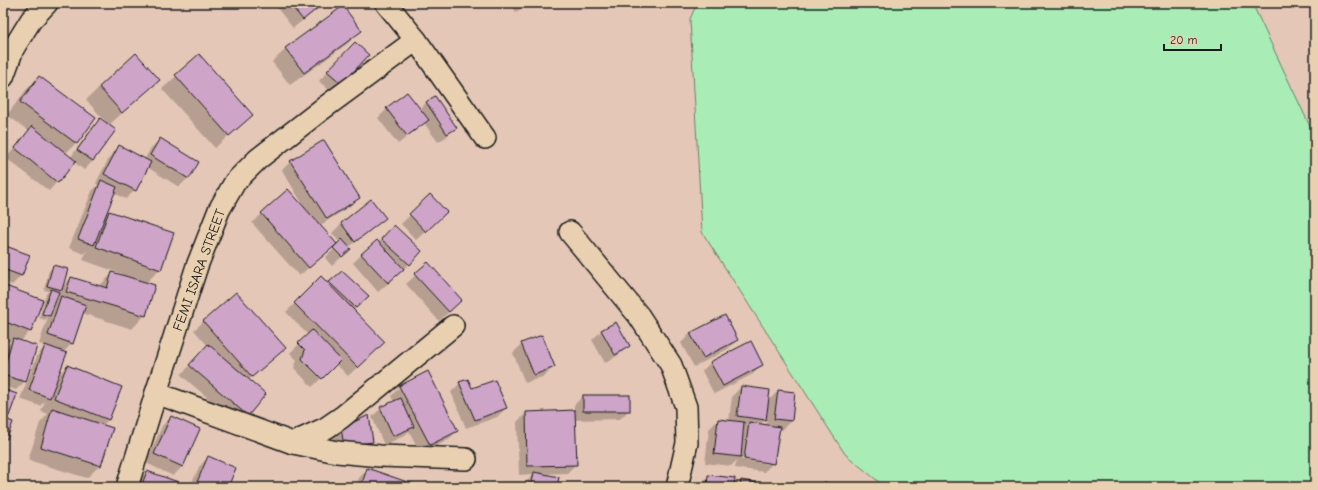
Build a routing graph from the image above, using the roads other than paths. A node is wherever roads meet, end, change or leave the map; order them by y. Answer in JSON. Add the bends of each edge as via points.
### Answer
{"nodes":[{"id":1,"x":47,"y":3,"type":"edge"},
{"id":2,"x":386,"y":3,"type":"edge"},
{"id":3,"x":416,"y":40,"type":"junction"},
{"id":4,"x":3,"y":77,"type":"edge"},
{"id":5,"x":485,"y":138,"type":"dead end"},
{"id":6,"x":570,"y":232,"type":"dead end"},
{"id":7,"x":453,"y":326,"type":"dead end"},
{"id":8,"x":156,"y":392,"type":"junction"},
{"id":9,"x":293,"y":443,"type":"junction"},
{"id":10,"x":466,"y":459,"type":"dead end"},
{"id":11,"x":127,"y":487,"type":"edge"},
{"id":12,"x":677,"y":487,"type":"edge"}],
"edges":[{"from":1,"to":4,"type":"street","via":[[30,20],[14,49]]},
{"from":2,"to":3,"type":"street"},
{"from":3,"to":5,"type":"street"},
{"from":3,"to":8,"type":"street","name":"FEMI ISARA STREET","via":[[264,154],[235,182],[219,210],[197,266]]},
{"from":6,"to":12,"type":"street","via":[[639,316],[672,365],[686,407],[687,443]]},
{"from":7,"to":9,"type":"street","via":[[342,417],[326,428]]},
{"from":8,"to":9,"type":"street"},
{"from":8,"to":11,"type":"street","name":"FEMI ISARA STREET"},
{"from":9,"to":10,"type":"street","via":[[336,452]]}]}
